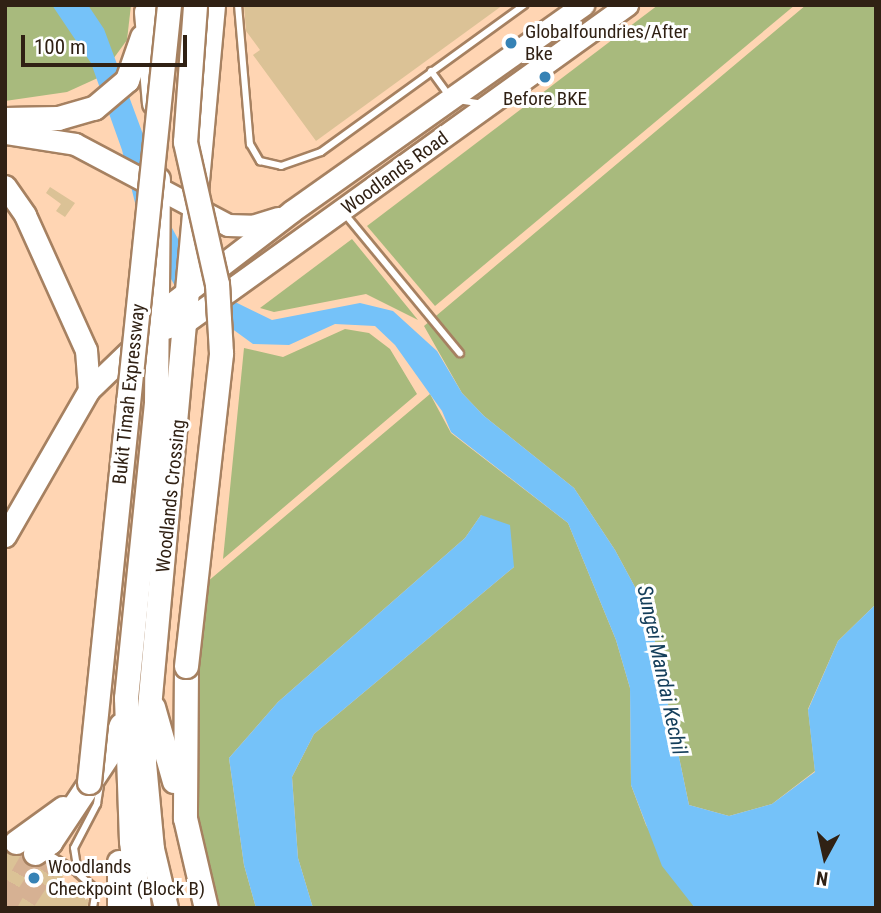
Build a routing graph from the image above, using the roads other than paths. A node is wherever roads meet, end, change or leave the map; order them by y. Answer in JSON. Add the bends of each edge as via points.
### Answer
{"nodes":[{"id":1,"x":169,"y":5,"type":"edge"},
{"id":2,"x":195,"y":5,"type":"edge"},
{"id":3,"x":213,"y":5,"type":"edge"},
{"id":4,"x":238,"y":5,"type":"edge"},
{"id":5,"x":524,"y":5,"type":"edge"},
{"id":6,"x":583,"y":5,"type":"edge"},
{"id":7,"x":626,"y":5,"type":"edge"},
{"id":8,"x":147,"y":9,"type":"edge"},
{"id":9,"x":431,"y":71,"type":"junction"},
{"id":10,"x":451,"y":99,"type":"junction"},
{"id":11,"x":491,"y":105,"type":"junction"},
{"id":12,"x":5,"y":119,"type":"edge"},
{"id":13,"x":5,"y":133,"type":"edge"},
{"id":14,"x":158,"y":184,"type":"junction"},
{"id":15,"x":5,"y":186,"type":"edge"},
{"id":16,"x":193,"y":207,"type":"junction"},
{"id":17,"x":292,"y":211,"type":"junction"},
{"id":18,"x":343,"y":211,"type":"junction"},
{"id":19,"x":188,"y":293,"type":"junction"},
{"id":20,"x":187,"y":321,"type":"junction"},
{"id":21,"x":158,"y":323,"type":"junction"},
{"id":22,"x":460,"y":352,"type":"dead end"},
{"id":23,"x":89,"y":390,"type":"junction"},
{"id":24,"x":5,"y":536,"type":"edge"},
{"id":25,"x":183,"y":692,"type":"junction"},
{"id":26,"x":127,"y":698,"type":"junction"},
{"id":27,"x":151,"y":699,"type":"junction"},
{"id":28,"x":128,"y":750,"type":"junction"},
{"id":29,"x":173,"y":774,"type":"junction"},
{"id":30,"x":97,"y":780,"type":"junction"},
{"id":31,"x":75,"y":803,"type":"junction"},
{"id":32,"x":29,"y":849,"type":"edge"},
{"id":33,"x":78,"y":873,"type":"junction"},
{"id":34,"x":93,"y":908,"type":"edge"},
{"id":35,"x":119,"y":908,"type":"edge"},
{"id":36,"x":139,"y":908,"type":"edge"},
{"id":37,"x":166,"y":908,"type":"edge"},
{"id":38,"x":177,"y":908,"type":"edge"},
{"id":39,"x":197,"y":908,"type":"edge"},
{"id":40,"x":206,"y":908,"type":"edge"}],
"edges":[{"from":1,"to":30,"type":"highway","name":"Bukit Timah Expressway","bridge":true},
{"from":2,"to":25,"type":"highway","bridge":true,"via":[[185,142],[217,284],[221,353]]},
{"from":3,"to":16,"type":"highway","name":"Woodlands Crossing"},
{"from":4,"to":9,"type":"lane","via":[[250,144],[260,161],[296,163],[321,152]]},
{"from":5,"to":9,"type":"lane"},
{"from":6,"to":10,"type":"main road","name":"Woodlands Road"},
{"from":7,"to":11,"type":"main road","name":"Woodlands Road"},
{"from":8,"to":12,"type":"highway","via":[[136,63],[127,80],[94,108],[58,118]]},
{"from":8,"to":14,"type":"highway","name":"Woodlands Crossing"},
{"from":9,"to":10,"type":"lane"},
{"from":10,"to":11,"type":"lane"},
{"from":10,"to":17,"type":"main road","name":"Woodlands Road"},
{"from":11,"to":18,"type":"main road","name":"Woodlands Road"},
{"from":13,"to":14,"type":"main road","via":[[75,144]]},
{"from":14,"to":16,"type":"main road"},
{"from":14,"to":21,"type":"highway","name":"Woodlands Crossing"},
{"from":15,"to":23,"type":"main road","via":[[25,215],[86,350]]},
{"from":16,"to":17,"type":"main road","via":[[220,222],[244,226]]},
{"from":16,"to":19,"type":"highway","name":"Woodlands Crossing"},
{"from":17,"to":19,"type":"main road","name":"Woodlands Road"},
{"from":18,"to":20,"type":"main road","name":"Woodlands Road"},
{"from":18,"to":22,"type":"lane"},
{"from":19,"to":20,"type":"highway","name":"Woodlands Crossing"},
{"from":19,"to":21,"type":"main road","name":"Woodlands Road"},
{"from":20,"to":21,"type":"main road","name":"Woodlands Road"},
{"from":20,"to":27,"type":"highway","name":"Woodlands Crossing"},
{"from":21,"to":23,"type":"main road"},
{"from":21,"to":26,"type":"highway","name":"Woodlands Crossing","via":[[156,403]]},
{"from":23,"to":24,"type":"main road"},
{"from":25,"to":29,"type":"highway"},
{"from":25,"to":40,"type":"highway","via":[[185,818]]},
{"from":26,"to":28,"type":"highway","name":"Woodlands Crossing"},
{"from":26,"to":30,"type":"highway","name":"Woodlands Crossing","via":[[114,744]]},
{"from":27,"to":28,"type":"highway","name":"Woodlands Crossing"},
{"from":27,"to":29,"type":"highway","name":"Woodlands Crossing"},
{"from":28,"to":35,"type":"highway","name":"Woodlands Crossing","via":[[114,805]]},
{"from":28,"to":36,"type":"highway","name":"Woodlands Crossing"},
{"from":28,"to":37,"type":"highway","via":[[145,788]]},
{"from":28,"to":38,"type":"highway","name":"Woodlands Crossing","via":[[152,803]]},
{"from":29,"to":39,"type":"highway","name":"Woodlands Crossing","via":[[178,830]]},
{"from":30,"to":31,"type":"highway","name":"Woodlands Crossing"},
{"from":30,"to":33,"type":"lane","via":[[74,848]]},
{"from":31,"to":32,"type":"highway","name":"Woodlands Crossing"},
{"from":31,"to":32,"type":"highway"},
{"from":32,"to":33,"type":"lane"},
{"from":33,"to":34,"type":"lane","via":[[96,890]]}]}
